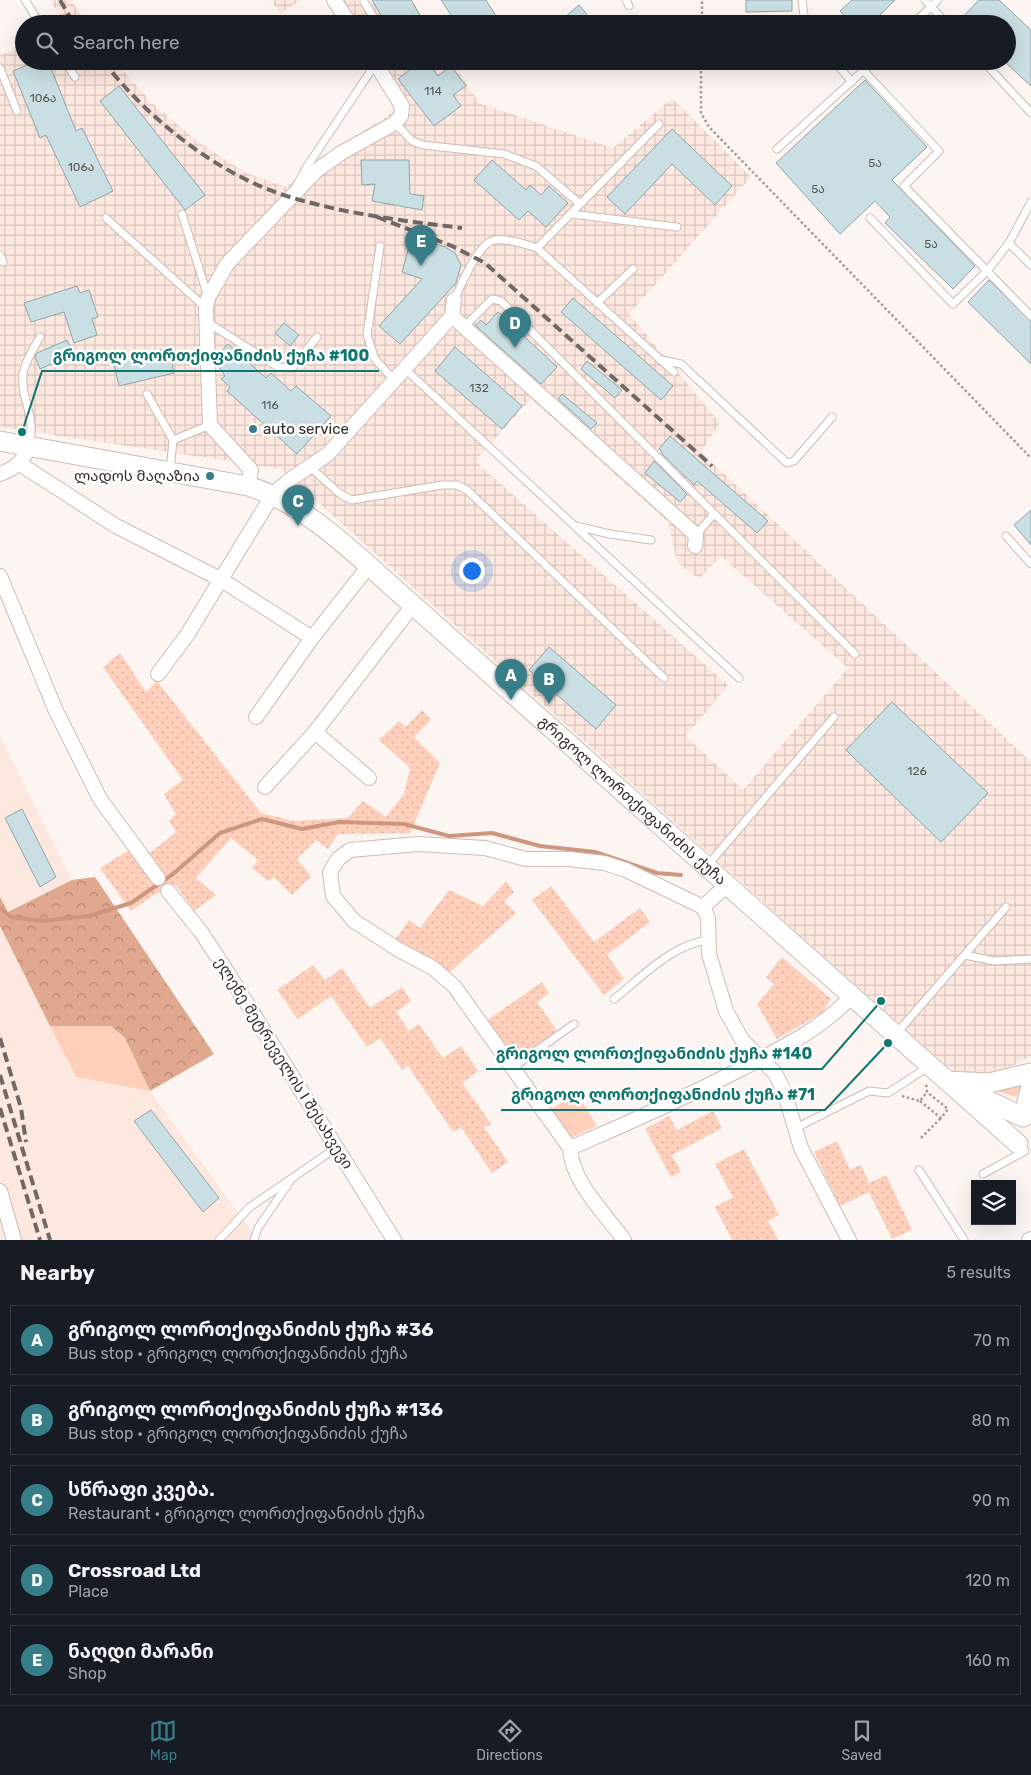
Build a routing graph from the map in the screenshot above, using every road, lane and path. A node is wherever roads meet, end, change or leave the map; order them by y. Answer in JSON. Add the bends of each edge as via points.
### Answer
{"nodes":[{"id":1,"x":25,"y":0,"type":"edge"},
{"id":2,"x":334,"y":0,"type":"edge"},
{"id":3,"x":702,"y":0,"type":"edge"},
{"id":4,"x":802,"y":0,"type":"edge"},
{"id":5,"x":925,"y":0,"type":"edge"},
{"id":6,"x":938,"y":0,"type":"edge"},
{"id":7,"x":364,"y":2,"type":"dead end"},
{"id":8,"x":931,"y":6,"type":"junction"},
{"id":9,"x":34,"y":15,"type":"edge"},
{"id":10,"x":344,"y":15,"type":"edge"},
{"id":11,"x":372,"y":15,"type":"edge"},
{"id":12,"x":702,"y":15,"type":"edge"},
{"id":13,"x":804,"y":15,"type":"edge"},
{"id":14,"x":922,"y":15,"type":"edge"},
{"id":15,"x":940,"y":15,"type":"edge"},
{"id":16,"x":0,"y":68,"type":"edge"},
{"id":17,"x":71,"y":70,"type":"edge"},
{"id":18,"x":370,"y":70,"type":"edge"},
{"id":19,"x":380,"y":70,"type":"edge"},
{"id":20,"x":701,"y":70,"type":"edge"},
{"id":21,"x":842,"y":70,"type":"edge"},
{"id":22,"x":991,"y":70,"type":"edge"},
{"id":23,"x":864,"y":71,"type":"joint"},
{"id":24,"x":75,"y":77,"type":"dead end"},
{"id":25,"x":852,"y":82,"type":"junction"},
{"id":26,"x":17,"y":111,"type":"dead end"},
{"id":27,"x":1031,"y":113,"type":"edge"},
{"id":28,"x":395,"y":123,"type":"junction"},
{"id":29,"x":658,"y":124,"type":"dead end"},
{"id":30,"x":777,"y":148,"type":"dead end"},
{"id":31,"x":293,"y":194,"type":"junction"},
{"id":32,"x":1031,"y":202,"type":"edge"},
{"id":33,"x":580,"y":204,"type":"junction"},
{"id":34,"x":182,"y":214,"type":"dead end"},
{"id":35,"x":571,"y":214,"type":"junction"},
{"id":36,"x":106,"y":218,"type":"dead end"},
{"id":37,"x":870,"y":218,"type":"dead end"},
{"id":38,"x":677,"y":227,"type":"dead end"},
{"id":39,"x":1008,"y":243,"type":"junction"},
{"id":40,"x":380,"y":246,"type":"dead end"},
{"id":41,"x":537,"y":248,"type":"junction"},
{"id":42,"x":1031,"y":265,"type":"edge"},
{"id":43,"x":633,"y":269,"type":"dead end"},
{"id":44,"x":987,"y":271,"type":"junction"},
{"id":45,"x":454,"y":300,"type":"joint"},
{"id":46,"x":597,"y":303,"type":"junction"},
{"id":47,"x":207,"y":309,"type":"junction"},
{"id":48,"x":452,"y":316,"type":"junction"},
{"id":49,"x":1031,"y":316,"type":"edge"},
{"id":50,"x":464,"y":326,"type":"junction"},
{"id":51,"x":40,"y":337,"type":"dead end"},
{"id":52,"x":317,"y":337,"type":"dead end"},
{"id":53,"x":660,"y":360,"type":"junction"},
{"id":54,"x":404,"y":369,"type":"junction"},
{"id":55,"x":674,"y":372,"type":"dead end"},
{"id":56,"x":394,"y":380,"type":"junction"},
{"id":57,"x":147,"y":394,"type":"dead end"},
{"id":58,"x":832,"y":417,"type":"dead end"},
{"id":59,"x":210,"y":426,"type":"junction"},
{"id":60,"x":173,"y":440,"type":"junction"},
{"id":61,"x":0,"y":441,"type":"edge"},
{"id":62,"x":29,"y":445,"type":"junction"},
{"id":63,"x":1031,"y":458,"type":"edge"},
{"id":64,"x":20,"y":464,"type":"junction"},
{"id":65,"x":310,"y":467,"type":"junction"},
{"id":66,"x":170,"y":472,"type":"junction"},
{"id":67,"x":0,"y":474,"type":"edge"},
{"id":68,"x":248,"y":486,"type":"junction"},
{"id":69,"x":272,"y":496,"type":"junction"},
{"id":70,"x":714,"y":514,"type":"junction"},
{"id":71,"x":573,"y":525,"type":"junction"},
{"id":72,"x":1006,"y":536,"type":"dead end"},
{"id":73,"x":651,"y":540,"type":"dead end"},
{"id":74,"x":696,"y":541,"type":"joint"},
{"id":75,"x":1031,"y":564,"type":"edge"},
{"id":76,"x":368,"y":567,"type":"junction"},
{"id":77,"x":0,"y":576,"type":"edge"},
{"id":78,"x":220,"y":579,"type":"junction"},
{"id":79,"x":413,"y":604,"type":"junction"},
{"id":80,"x":312,"y":638,"type":"junction"},
{"id":81,"x":855,"y":654,"type":"dead end"},
{"id":82,"x":158,"y":674,"type":"dead end"},
{"id":83,"x":664,"y":678,"type":"dead end"},
{"id":84,"x":739,"y":678,"type":"dead end"},
{"id":85,"x":256,"y":717,"type":"dead end"},
{"id":86,"x":834,"y":718,"type":"dead end"},
{"id":87,"x":316,"y":732,"type":"junction"},
{"id":88,"x":369,"y":778,"type":"dead end"},
{"id":89,"x":265,"y":787,"type":"dead end"},
{"id":90,"x":707,"y":866,"type":"junction"},
{"id":91,"x":158,"y":878,"type":"dead end"},
{"id":92,"x":727,"y":885,"type":"junction"},
{"id":93,"x":168,"y":890,"type":"dead end"},
{"id":94,"x":1006,"y":907,"type":"dead end"},
{"id":95,"x":703,"y":908,"type":"junction"},
{"id":96,"x":709,"y":940,"type":"junction"},
{"id":97,"x":965,"y":955,"type":"junction"},
{"id":98,"x":1031,"y":959,"type":"edge"},
{"id":99,"x":853,"y":995,"type":"junction"},
{"id":100,"x":614,"y":999,"type":"dead end"},
{"id":101,"x":574,"y":1024,"type":"dead end"},
{"id":102,"x":896,"y":1034,"type":"junction"},
{"id":103,"x":762,"y":1058,"type":"junction"},
{"id":104,"x":512,"y":1068,"type":"junction"},
{"id":105,"x":928,"y":1068,"type":"junction"},
{"id":106,"x":1031,"y":1074,"type":"edge"},
{"id":107,"x":947,"y":1081,"type":"junction"},
{"id":108,"x":1031,"y":1087,"type":"edge"},
{"id":109,"x":927,"y":1092,"type":"junction"},
{"id":110,"x":888,"y":1093,"type":"junction"},
{"id":111,"x":920,"y":1101,"type":"junction"},
{"id":112,"x":1027,"y":1115,"type":"edge"},
{"id":113,"x":941,"y":1118,"type":"junction"},
{"id":114,"x":794,"y":1129,"type":"junction"},
{"id":115,"x":921,"y":1138,"type":"dead end"},
{"id":116,"x":336,"y":1148,"type":"junction"},
{"id":117,"x":570,"y":1148,"type":"junction"},
{"id":118,"x":1025,"y":1149,"type":"edge"},
{"id":119,"x":919,"y":1170,"type":"dead end"},
{"id":120,"x":983,"y":1174,"type":"dead end"},
{"id":121,"x":293,"y":1177,"type":"junction"},
{"id":122,"x":0,"y":1191,"type":"edge"},
{"id":123,"x":14,"y":1240,"type":"edge"},
{"id":124,"x":219,"y":1240,"type":"edge"},
{"id":125,"x":254,"y":1240,"type":"edge"},
{"id":126,"x":394,"y":1240,"type":"edge"},
{"id":127,"x":624,"y":1240,"type":"edge"},
{"id":128,"x":849,"y":1240,"type":"edge"},
{"id":129,"x":964,"y":1240,"type":"edge"}],
"edges":[{"from":1,"to":9,"type":"lane"},
{"from":2,"to":10,"type":"street"},
{"from":3,"to":12,"type":"path"},
{"from":4,"to":13,"type":"lane"},
{"from":5,"to":8,"type":"lane"},
{"from":6,"to":8,"type":"lane"},
{"from":7,"to":11,"type":"lane"},
{"from":8,"to":14,"type":"lane"},
{"from":8,"to":15,"type":"lane"},
{"from":16,"to":26,"type":"lane"},
{"from":17,"to":24,"type":"lane"},
{"from":18,"to":31,"type":"lane","via":[[306,168]]},
{"from":19,"to":28,"type":"street","via":[[402,106],[401,116]]},
{"from":20,"to":63,"type":"path","via":[[701,113],[710,126]]},
{"from":21,"to":25,"type":"lane"},
{"from":22,"to":27,"type":"lane"},
{"from":23,"to":25,"type":"lane"},
{"from":23,"to":44,"type":"lane","via":[[939,151],[904,186]]},
{"from":25,"to":30,"type":"lane"},
{"from":28,"to":31,"type":"street","via":[[341,153],[317,170]]},
{"from":28,"to":33,"type":"lane","via":[[412,141],[423,146],[504,154],[536,166]]},
{"from":29,"to":33,"type":"lane"},
{"from":31,"to":47,"type":"street","via":[[227,264]]},
{"from":32,"to":39,"type":"lane"},
{"from":33,"to":35,"type":"lane"},
{"from":34,"to":47,"type":"lane"},
{"from":35,"to":38,"type":"lane"},
{"from":35,"to":41,"type":"lane"},
{"from":36,"to":47,"type":"lane"},
{"from":37,"to":44,"type":"lane","via":[[953,304]]},
{"from":39,"to":42,"type":"lane"},
{"from":39,"to":44,"type":"lane"},
{"from":40,"to":56,"type":"lane","via":[[367,336],[375,359]]},
{"from":41,"to":45,"type":"lane","via":[[494,240],[487,243],[475,258]]},
{"from":41,"to":46,"type":"lane"},
{"from":43,"to":46,"type":"lane"},
{"from":44,"to":49,"type":"lane"},
{"from":45,"to":48,"type":"street"},
{"from":46,"to":53,"type":"lane"},
{"from":47,"to":52,"type":"lane","via":[[278,367],[292,368]]},
{"from":47,"to":59,"type":"street"},
{"from":48,"to":50,"type":"street"},
{"from":48,"to":54,"type":"street"},
{"from":50,"to":70,"type":"lane","via":[[486,303],[492,299],[501,301]]},
{"from":50,"to":74,"type":"street"},
{"from":51,"to":62,"type":"lane","via":[[24,372],[23,391],[32,424]]},
{"from":53,"to":55,"type":"lane"},
{"from":53,"to":58,"type":"lane","via":[[681,364],[786,463],[794,461]]},
{"from":54,"to":56,"type":"street"},
{"from":54,"to":71,"type":"lane"},
{"from":56,"to":65,"type":"street","via":[[328,454]]},
{"from":57,"to":60,"type":"lane"},
{"from":59,"to":60,"type":"lane"},
{"from":59,"to":68,"type":"street","via":[[251,470]]},
{"from":60,"to":66,"type":"lane"},
{"from":61,"to":62,"type":"street","name":"გრიგოლ ლორთქიფანიძის ქუჩა"},
{"from":62,"to":64,"type":"street"},
{"from":62,"to":66,"type":"street","name":"გრიგოლ ლორთქიფანიძის ქუჩა"},
{"from":64,"to":67,"type":"street"},
{"from":64,"to":78,"type":"street","via":[[116,526]]},
{"from":65,"to":69,"type":"street","via":[[286,481]]},
{"from":65,"to":83,"type":"lane","via":[[340,494],[352,500],[442,485],[467,490]]},
{"from":66,"to":68,"type":"street","name":"გრიგოლ ლორთქიფანიძის ქუჩა"},
{"from":68,"to":69,"type":"street","name":"გრიგოლ ლორთქიფანიძის ქუჩა"},
{"from":69,"to":76,"type":"street","name":"გრიგოლ ლორთქიფანიძის ქუჩა","via":[[314,521]]},
{"from":69,"to":78,"type":"street"},
{"from":70,"to":74,"type":"lane"},
{"from":70,"to":81,"type":"lane"},
{"from":71,"to":73,"type":"lane"},
{"from":71,"to":84,"type":"lane"},
{"from":72,"to":75,"type":"lane"},
{"from":76,"to":79,"type":"street","name":"გრიგოლ ლორთქიფანიძის ქუჩა"},
{"from":76,"to":80,"type":"street"},
{"from":77,"to":91,"type":"street","via":[[56,711],[100,800]]},
{"from":78,"to":80,"type":"street"},
{"from":78,"to":82,"type":"street","via":[[187,635]]},
{"from":79,"to":87,"type":"street"},
{"from":79,"to":90,"type":"street","name":"გრიგოლ ლორთქიფანიძის ქუჩა"},
{"from":80,"to":85,"type":"street"},
{"from":86,"to":90,"type":"lane"},
{"from":87,"to":88,"type":"street"},
{"from":87,"to":89,"type":"street"},
{"from":90,"to":92,"type":"street","name":"გრიგოლ ლორთქიფანიძის ქუჩა"},
{"from":92,"to":95,"type":"street"},
{"from":92,"to":99,"type":"street","name":"გრიგოლ ლორთქიფანიძის ქუჩა"},
{"from":93,"to":116,"type":"street","name":"ელენე მეტრეველის I შესახვევი","via":[[226,970]]},
{"from":94,"to":97,"type":"lane"},
{"from":95,"to":96,"type":"street","via":[[708,918]]},
{"from":95,"to":104,"type":"street","via":[[626,870],[604,863],[526,859],[485,848],[418,844],[350,850],[338,859],[330,872],[333,896],[354,921],[433,968],[454,986]]},
{"from":96,"to":100,"type":"lane","via":[[694,942],[674,952]]},
{"from":96,"to":103,"type":"street","via":[[709,954],[726,1011],[742,1040]]},
{"from":97,"to":98,"type":"lane","via":[[994,961]]},
{"from":97,"to":102,"type":"lane"},
{"from":99,"to":102,"type":"street","name":"გრიგოლ ლორთქიფანიძის ქუჩა"},
{"from":99,"to":103,"type":"street","via":[[827,1020]]},
{"from":101,"to":104,"type":"lane"},
{"from":102,"to":105,"type":"street","name":"გრიგოლ ლორთქიფანიძის ქუჩა"},
{"from":103,"to":114,"type":"street","via":[[784,1091]]},
{"from":103,"to":117,"type":"street","via":[[677,1102]]},
{"from":104,"to":117,"type":"street"},
{"from":105,"to":107,"type":"street","name":"გრიგოლ ლორთქიფანიძის ქუჩა"},
{"from":105,"to":109,"type":"path"},
{"from":105,"to":110,"type":"lane"},
{"from":106,"to":107,"type":"street","via":[[989,1084]]},
{"from":107,"to":112,"type":"street","name":"გრიგოლ ლორთქიფანიძის ქუჩა"},
{"from":107,"to":118,"type":"street","name":"გრიგოლ ლორთქიფანიძის ქუჩა"},
{"from":108,"to":112,"type":"street"},
{"from":109,"to":111,"type":"path"},
{"from":109,"to":113,"type":"path","via":[[948,1109]]},
{"from":110,"to":111,"type":"path"},
{"from":110,"to":114,"type":"lane","via":[[869,1091]]},
{"from":111,"to":113,"type":"path"},
{"from":112,"to":118,"type":"street","via":[[1016,1130]]},
{"from":113,"to":115,"type":"path"},
{"from":114,"to":128,"type":"street","via":[[812,1172]]},
{"from":116,"to":121,"type":"lane"},
{"from":116,"to":126,"type":"street","name":"ელენე მეტრეველის I შესახვევი"},
{"from":117,"to":127,"type":"street","via":[[579,1178]]},
{"from":118,"to":120,"type":"lane"},
{"from":119,"to":129,"type":"lane"},
{"from":121,"to":124,"type":"lane","via":[[250,1207]]},
{"from":121,"to":125,"type":"lane","via":[[258,1228]]},
{"from":122,"to":123,"type":"street"}]}
